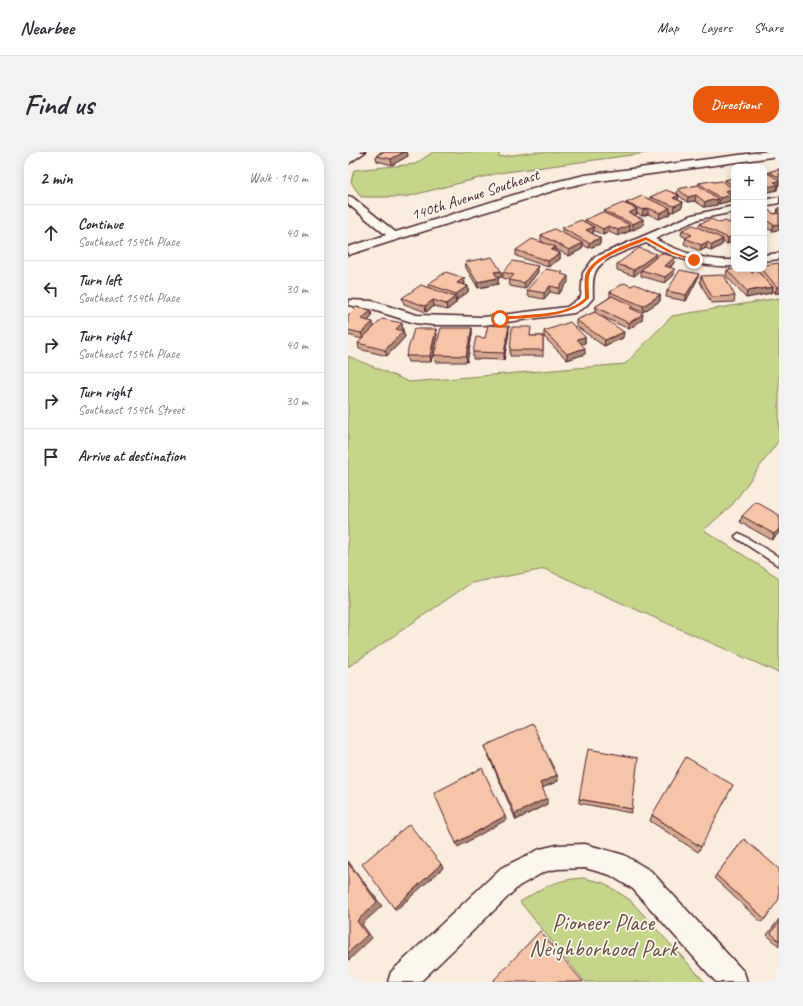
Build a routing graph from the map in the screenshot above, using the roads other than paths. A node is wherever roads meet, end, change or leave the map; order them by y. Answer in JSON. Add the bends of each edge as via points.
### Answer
{"nodes":[{"id":1,"x":360,"y":152,"type":"edge"},
{"id":2,"x":779,"y":153,"type":"edge"},
{"id":3,"x":348,"y":161,"type":"edge"},
{"id":4,"x":348,"y":200,"type":"edge"},
{"id":5,"x":779,"y":200,"type":"edge"},
{"id":6,"x":767,"y":202,"type":"edge"},
{"id":7,"x":731,"y":210,"type":"edge"},
{"id":8,"x":395,"y":237,"type":"junction"},
{"id":9,"x":646,"y":238,"type":"junction"},
{"id":10,"x":348,"y":251,"type":"edge"},
{"id":11,"x":779,"y":256,"type":"edge"},
{"id":12,"x":767,"y":258,"type":"edge"},
{"id":13,"x":731,"y":263,"type":"edge"},
{"id":14,"x":353,"y":303,"type":"dead end"},
{"id":15,"x":739,"y":536,"type":"dead end"},
{"id":16,"x":779,"y":562,"type":"edge"},
{"id":17,"x":401,"y":982,"type":"edge"},
{"id":18,"x":734,"y":982,"type":"edge"}],
"edges":[{"from":1,"to":3,"type":"street"},
{"from":2,"to":8,"type":"main road","name":"140th Avenue Southeast","via":[[585,179]]},
{"from":4,"to":8,"type":"street"},
{"from":5,"to":6,"type":"street"},
{"from":7,"to":9,"type":"street","via":[[696,217]]},
{"from":8,"to":10,"type":"main road","name":"140th Avenue Southeast"},
{"from":9,"to":13,"type":"street","via":[[694,260]]},
{"from":9,"to":14,"type":"street","via":[[598,259],[587,276],[587,298],[570,310],[484,321],[433,321],[414,319],[372,305]]},
{"from":11,"to":12,"type":"street"},
{"from":15,"to":16,"type":"lane"},
{"from":17,"to":18,"type":"street","via":[[510,877],[540,861],[557,857],[586,856],[615,864],[642,880]]}]}
